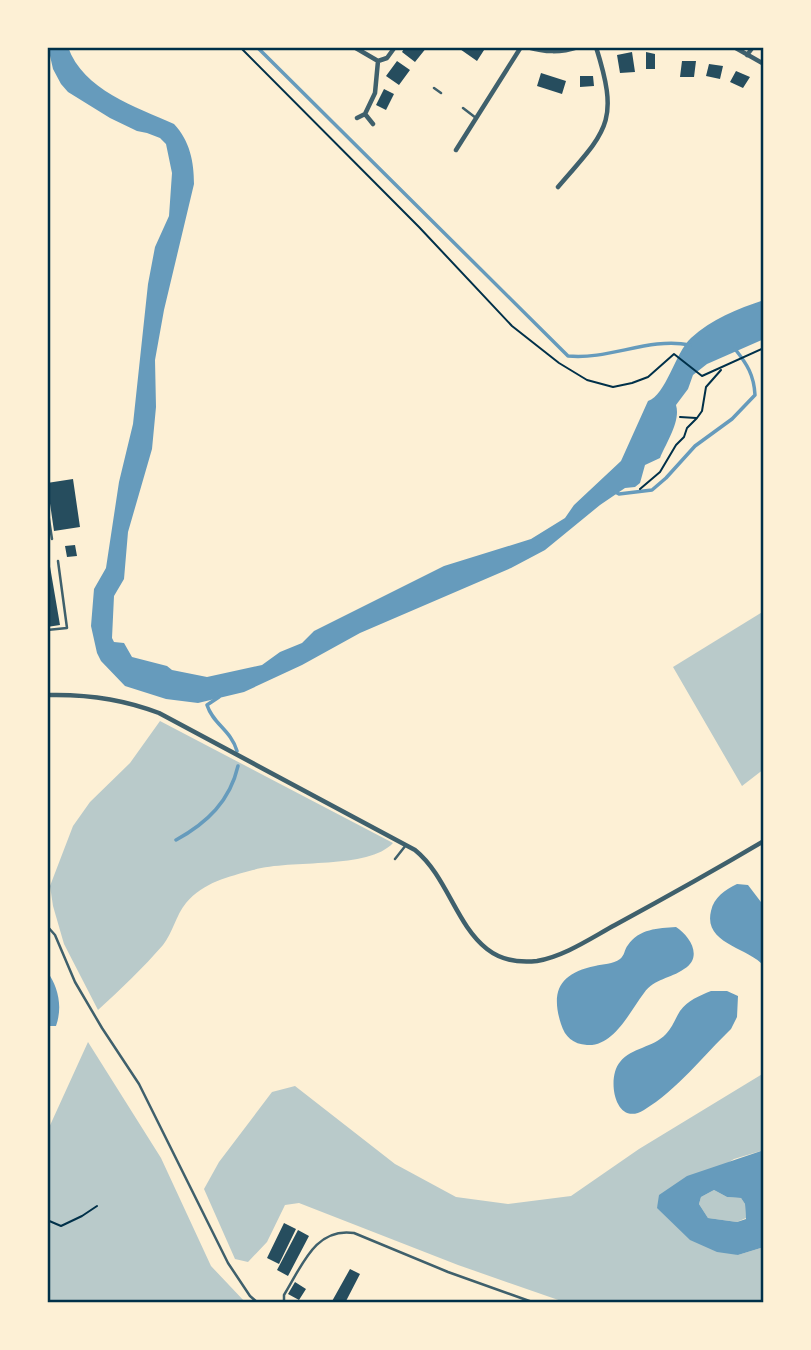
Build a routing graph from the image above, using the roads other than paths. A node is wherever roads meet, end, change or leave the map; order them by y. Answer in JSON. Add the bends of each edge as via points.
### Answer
{"nodes":[{"id":1,"x":354,"y":47,"type":"edge"},
{"id":2,"x":395,"y":47,"type":"edge"},
{"id":3,"x":521,"y":47,"type":"edge"},
{"id":4,"x":527,"y":47,"type":"edge"},
{"id":5,"x":578,"y":47,"type":"edge"},
{"id":6,"x":596,"y":47,"type":"edge"},
{"id":7,"x":734,"y":47,"type":"edge"},
{"id":8,"x":753,"y":47,"type":"edge"},
{"id":9,"x":747,"y":55,"type":"junction"},
{"id":10,"x":378,"y":61,"type":"junction"},
{"id":11,"x":764,"y":64,"type":"edge"},
{"id":12,"x":434,"y":88,"type":"dead end"},
{"id":13,"x":441,"y":93,"type":"dead end"},
{"id":14,"x":463,"y":108,"type":"dead end"},
{"id":15,"x":365,"y":114,"type":"junction"},
{"id":16,"x":357,"y":118,"type":"dead end"},
{"id":17,"x":476,"y":118,"type":"junction"},
{"id":18,"x":373,"y":124,"type":"dead end"},
{"id":19,"x":456,"y":150,"type":"dead end"},
{"id":20,"x":558,"y":187,"type":"dead end"},
{"id":21,"x":47,"y":506,"type":"edge"},
{"id":22,"x":52,"y":539,"type":"dead end"},
{"id":23,"x":58,"y":561,"type":"dead end"},
{"id":24,"x":47,"y":630,"type":"edge"},
{"id":25,"x":47,"y":695,"type":"edge"},
{"id":26,"x":764,"y":841,"type":"edge"},
{"id":27,"x":406,"y":845,"type":"junction"},
{"id":28,"x":395,"y":859,"type":"dead end"},
{"id":29,"x":443,"y":870,"type":"dead end"},
{"id":30,"x":437,"y":873,"type":"junction"},
{"id":31,"x":47,"y":926,"type":"edge"},
{"id":32,"x":258,"y":1303,"type":"edge"},
{"id":33,"x":284,"y":1303,"type":"edge"},
{"id":34,"x":535,"y":1303,"type":"edge"}],
"edges":[{"from":1,"to":10,"type":"street"},
{"from":2,"to":10,"type":"street"},
{"from":3,"to":17,"type":"street"},
{"from":4,"to":5,"type":"street","via":[[543,52]]},
{"from":6,"to":20,"type":"street","via":[[609,106],[604,128]]},
{"from":7,"to":9,"type":"street"},
{"from":8,"to":9,"type":"street"},
{"from":9,"to":11,"type":"street"},
{"from":10,"to":15,"type":"street","via":[[375,93]]},
{"from":12,"to":13,"type":"lane"},
{"from":14,"to":17,"type":"lane"},
{"from":15,"to":16,"type":"street"},
{"from":15,"to":18,"type":"street"},
{"from":17,"to":19,"type":"street"},
{"from":21,"to":22,"type":"lane"},
{"from":23,"to":24,"type":"lane","via":[[67,628]]},
{"from":25,"to":27,"type":"street","via":[[92,697],[159,713]]},
{"from":26,"to":30,"type":"street","via":[[591,938],[537,961],[503,958],[485,947],[471,932]]},
{"from":27,"to":28,"type":"lane"},
{"from":27,"to":30,"type":"street"},
{"from":29,"to":30,"type":"lane"},
{"from":31,"to":32,"type":"lane","via":[[75,982],[139,1084],[228,1264]]},
{"from":33,"to":34,"type":"lane","via":[[284,1295],[318,1240],[342,1231]]}]}
